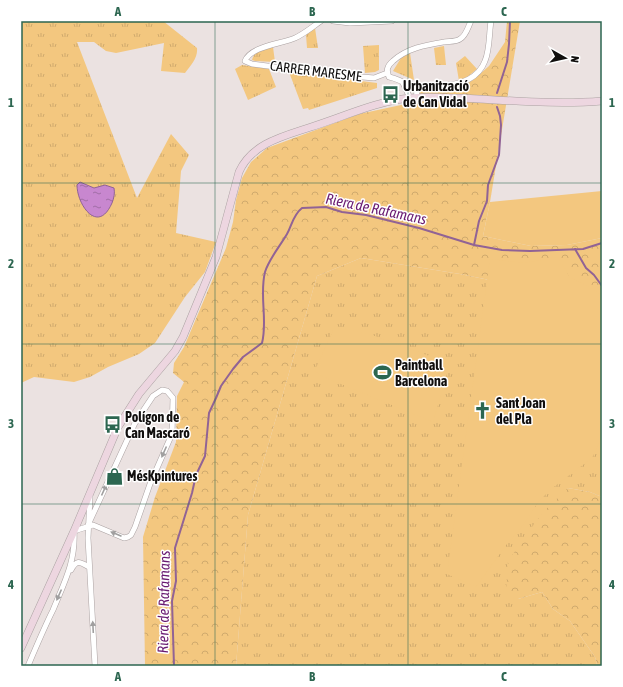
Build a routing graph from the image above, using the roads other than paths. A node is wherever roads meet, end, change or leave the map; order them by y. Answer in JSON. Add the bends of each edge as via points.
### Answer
{"nodes":[{"id":1,"x":321,"y":21,"type":"edge"},
{"id":2,"x":333,"y":21,"type":"edge"},
{"id":3,"x":392,"y":21,"type":"edge"},
{"id":4,"x":471,"y":21,"type":"edge"},
{"id":5,"x":491,"y":21,"type":"edge"},
{"id":6,"x":387,"y":73,"type":"junction"},
{"id":7,"x":403,"y":83,"type":"junction"},
{"id":8,"x":416,"y":85,"type":"junction"},
{"id":9,"x":414,"y":98,"type":"junction"},
{"id":10,"x":602,"y":101,"type":"edge"},
{"id":11,"x":90,"y":491,"type":"junction"},
{"id":12,"x":88,"y":525,"type":"junction"},
{"id":13,"x":74,"y":531,"type":"junction"},
{"id":14,"x":89,"y":567,"type":"junction"},
{"id":15,"x":68,"y":574,"type":"junction"},
{"id":16,"x":21,"y":648,"type":"edge"},
{"id":17,"x":28,"y":666,"type":"edge"},
{"id":18,"x":95,"y":666,"type":"edge"}],
"edges":[{"from":1,"to":6,"type":"street","name":"CARRER MARESME","via":[[295,38],[256,50],[245,60],[252,64],[329,74],[374,78]]},
{"from":2,"to":3,"type":"street"},
{"from":4,"to":6,"type":"street","via":[[459,40],[425,45],[399,55],[389,64]]},
{"from":5,"to":8,"type":"street","via":[[486,60],[477,73],[454,85]]},
{"from":6,"to":7,"type":"street","via":[[389,77]]},
{"from":7,"to":8,"type":"street"},
{"from":7,"to":9,"type":"street"},
{"from":8,"to":9,"type":"street"},
{"from":9,"to":10,"type":"main road","via":[[555,103]]},
{"from":9,"to":11,"type":"main road","via":[[383,103],[284,136],[259,148],[246,160],[234,186],[216,257],[183,337],[126,413]]},
{"from":11,"to":12,"type":"street"},
{"from":11,"to":13,"type":"main road"},
{"from":12,"to":12,"type":"street","one_way":true,"via":[[135,423],[153,396],[162,390],[167,391],[172,398],[172,434],[131,535],[124,538]]},
{"from":12,"to":13,"type":"street"},
{"from":12,"to":14,"type":"street"},
{"from":13,"to":15,"type":"street","via":[[75,542]]},
{"from":13,"to":16,"type":"main road"},
{"from":14,"to":15,"type":"street","via":[[78,562]]},
{"from":18,"to":14,"type":"street","one_way":true},
{"from":15,"to":17,"type":"street","one_way":true}]}
